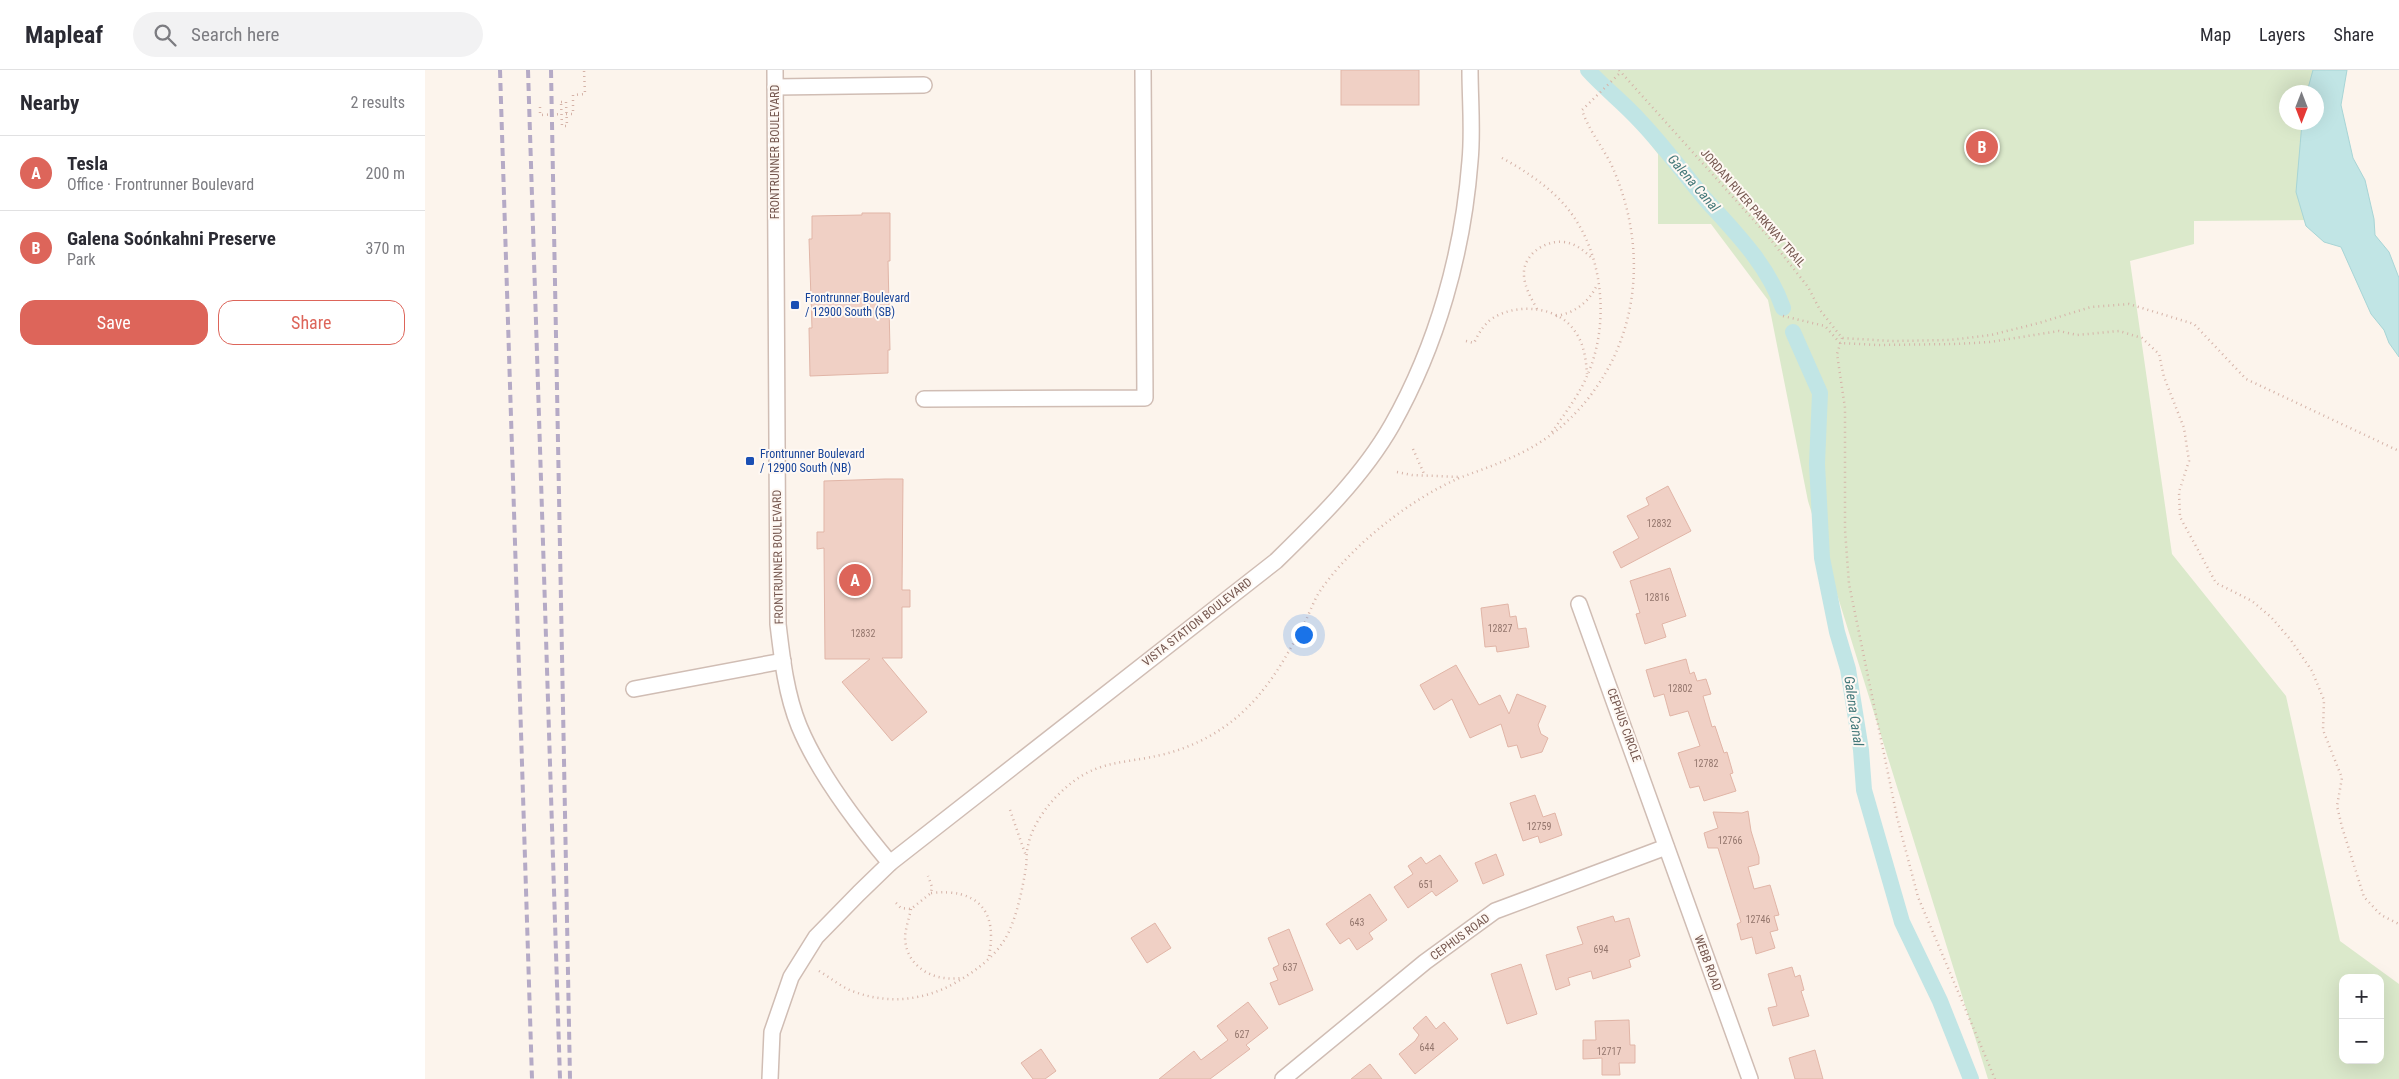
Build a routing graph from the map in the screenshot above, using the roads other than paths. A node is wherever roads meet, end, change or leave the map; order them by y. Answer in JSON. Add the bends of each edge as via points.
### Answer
{"nodes":[{"id":1,"x":775,"y":70,"type":"edge"},
{"id":2,"x":1143,"y":70,"type":"edge"},
{"id":3,"x":1471,"y":70,"type":"edge"},
{"id":4,"x":924,"y":85,"type":"dead end"},
{"id":5,"x":775,"y":87,"type":"junction"},
{"id":6,"x":924,"y":399,"type":"dead end"},
{"id":7,"x":1579,"y":604,"type":"dead end"},
{"id":8,"x":783,"y":660,"type":"junction"},
{"id":9,"x":634,"y":689,"type":"dead end"},
{"id":10,"x":1666,"y":847,"type":"junction"},
{"id":11,"x":890,"y":864,"type":"junction"},
{"id":12,"x":770,"y":1079,"type":"edge"},
{"id":13,"x":1283,"y":1079,"type":"edge"},
{"id":14,"x":1750,"y":1079,"type":"edge"}],
"edges":[{"from":1,"to":5,"type":"street","name":"FRONTRUNNER BOULEVARD"},
{"from":2,"to":6,"type":"street","via":[[1145,398]]},
{"from":3,"to":11,"type":"street","name":"VISTA STATION BOULEVARD","via":[[1470,160],[1461,234],[1446,296],[1414,382],[1391,426],[1365,464],[1310,528],[1276,560]]},
{"from":4,"to":5,"type":"street"},
{"from":5,"to":8,"type":"street","name":"FRONTRUNNER BOULEVARD","via":[[778,624]]},
{"from":7,"to":10,"type":"street","name":"CEPHUS CIRCLE"},
{"from":8,"to":9,"type":"street"},
{"from":8,"to":11,"type":"street","name":"FRONTRUNNER BOULEVARD","via":[[799,726],[825,774]]},
{"from":10,"to":13,"type":"street","name":"CEPHUS ROAD","via":[[1495,911],[1425,962]]},
{"from":10,"to":14,"type":"street","name":"WEBB ROAD"},
{"from":11,"to":12,"type":"street","name":"VISTA STATION BOULEVARD","via":[[816,937],[791,976],[772,1032]]}]}
